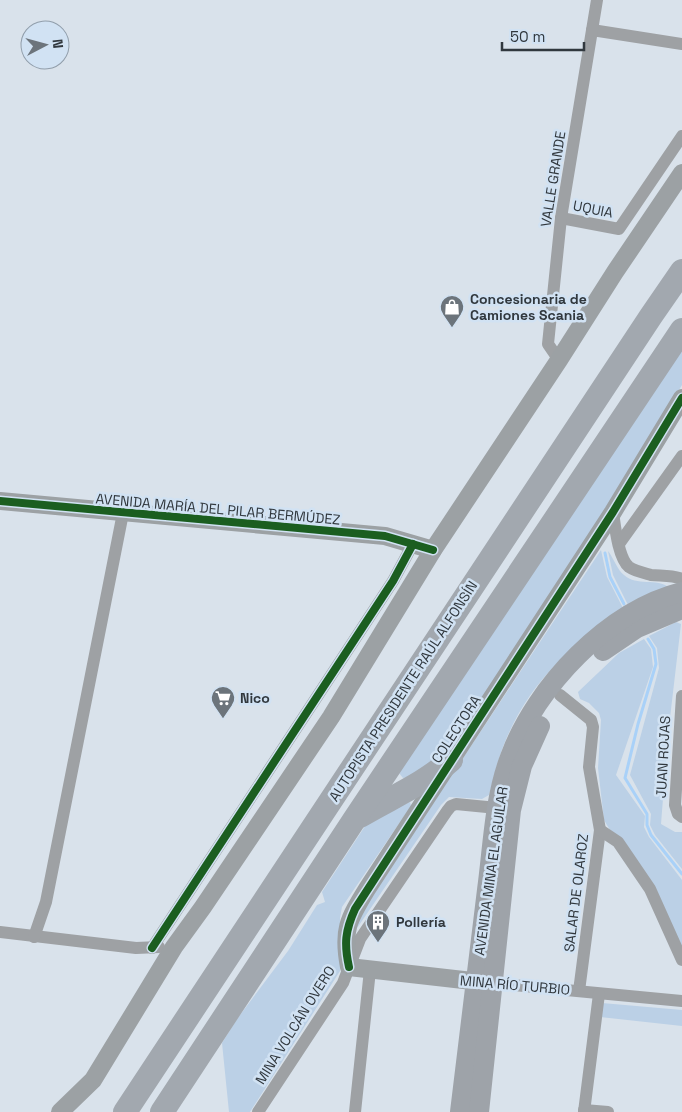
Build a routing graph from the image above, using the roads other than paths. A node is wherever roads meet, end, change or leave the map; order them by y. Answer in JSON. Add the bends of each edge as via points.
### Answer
{"nodes":[{"id":1,"x":597,"y":0,"type":"edge"},
{"id":2,"x":592,"y":30,"type":"junction"},
{"id":3,"x":682,"y":44,"type":"edge"},
{"id":4,"x":682,"y":136,"type":"edge"},
{"id":5,"x":682,"y":173,"type":"edge"},
{"id":6,"x":561,"y":218,"type":"junction"},
{"id":7,"x":682,"y":272,"type":"edge"},
{"id":8,"x":682,"y":330,"type":"edge"},
{"id":9,"x":558,"y":360,"type":"junction"},
{"id":10,"x":682,"y":398,"type":"edge"},
{"id":11,"x":682,"y":456,"type":"edge"},
{"id":12,"x":0,"y":502,"type":"edge"},
{"id":13,"x":613,"y":512,"type":"junction"},
{"id":14,"x":123,"y":513,"type":"junction"},
{"id":15,"x":413,"y":544,"type":"junction"},
{"id":16,"x":619,"y":544,"type":"junction"},
{"id":17,"x":433,"y":550,"type":"junction"},
{"id":18,"x":682,"y":579,"type":"edge"},
{"id":19,"x":682,"y":592,"type":"edge"},
{"id":20,"x":682,"y":609,"type":"edge"},
{"id":21,"x":560,"y":694,"type":"junction"},
{"id":22,"x":682,"y":696,"type":"edge"},
{"id":23,"x":451,"y":760,"type":"junction"},
{"id":24,"x":497,"y":808,"type":"junction"},
{"id":25,"x":682,"y":817,"type":"edge"},
{"id":26,"x":354,"y":820,"type":"junction"},
{"id":27,"x":600,"y":830,"type":"junction"},
{"id":28,"x":0,"y":932,"type":"edge"},
{"id":29,"x":34,"y":937,"type":"junction"},
{"id":30,"x":174,"y":947,"type":"junction"},
{"id":31,"x":152,"y":948,"type":"junction"},
{"id":32,"x":226,"y":960,"type":"junction"},
{"id":33,"x":682,"y":960,"type":"edge"},
{"id":34,"x":349,"y":967,"type":"junction"},
{"id":35,"x":370,"y":970,"type":"junction"},
{"id":36,"x":485,"y":982,"type":"junction"},
{"id":37,"x":579,"y":991,"type":"junction"},
{"id":38,"x":599,"y":994,"type":"junction"},
{"id":39,"x":682,"y":1001,"type":"edge"},
{"id":40,"x":172,"y":1101,"type":"edge"},
{"id":41,"x":584,"y":1111,"type":"edge"},
{"id":42,"x":60,"y":1112,"type":"edge"},
{"id":43,"x":116,"y":1112,"type":"edge"},
{"id":44,"x":125,"y":1112,"type":"edge"},
{"id":45,"x":162,"y":1112,"type":"edge"},
{"id":46,"x":258,"y":1112,"type":"edge"},
{"id":47,"x":355,"y":1112,"type":"edge"},
{"id":48,"x":460,"y":1112,"type":"edge"},
{"id":49,"x":479,"y":1112,"type":"edge"},
{"id":50,"x":608,"y":1112,"type":"edge"}],
"edges":[{"from":1,"to":2,"type":"street","name":"VALLE GRANDE"},
{"from":2,"to":3,"type":"street"},
{"from":2,"to":6,"type":"street","name":"VALLE GRANDE"},
{"from":4,"to":6,"type":"street","name":"UQUIA","via":[[619,229]]},
{"from":5,"to":9,"type":"street"},
{"from":6,"to":9,"type":"street","name":"VALLE GRANDE","via":[[548,344]]},
{"from":7,"to":32,"type":"highway","name":"AUTOPISTA PRESIDENTE RAÚL ALFONSÍN"},
{"from":8,"to":26,"type":"highway","name":"AUTOPISTA PRESIDENTE RAÚL ALFONSÍN"},
{"from":9,"to":17,"type":"street"},
{"from":10,"to":13,"type":"street","name":"COLECTORA"},
{"from":11,"to":16,"type":"street"},
{"from":12,"to":14,"type":"street","name":"AVENIDA MARÍA DEL PILAR BERMÚDEZ"},
{"from":13,"to":16,"type":"street"},
{"from":13,"to":23,"type":"street","name":"COLECTORA"},
{"from":14,"to":15,"type":"street","name":"AVENIDA MARÍA DEL PILAR BERMÚDEZ","via":[[385,536]]},
{"from":14,"to":29,"type":"street","via":[[46,902]]},
{"from":15,"to":17,"type":"street","name":"AVENIDA MARÍA DEL PILAR BERMÚDEZ"},
{"from":15,"to":31,"type":"street","via":[[387,589]]},
{"from":16,"to":18,"type":"street","via":[[623,560],[634,570]]},
{"from":17,"to":30,"type":"street","via":[[331,717]]},
{"from":19,"to":24,"type":"main road","name":"AVENIDA MINA EL AGUILAR","via":[[624,619],[581,652],[560,673],[545,691],[510,756]]},
{"from":20,"to":21,"type":"main road","name":"AVENIDA MINA EL AGUILAR","via":[[654,619],[616,641],[592,660]]},
{"from":21,"to":27,"type":"street","name":"SALAR DE OLAROZ","via":[[591,720],[590,767]]},
{"from":21,"to":36,"type":"main road","name":"AVENIDA MINA EL AGUILAR","via":[[532,742],[516,786]]},
{"from":22,"to":25,"type":"street","name":"JUAN ROJAS","via":[[675,805]]},
{"from":23,"to":26,"type":"highway","via":[[422,782]]},
{"from":23,"to":34,"type":"street","name":"COLECTORA","via":[[355,909],[347,926],[345,947]]},
{"from":24,"to":34,"type":"street","name":"MINA VOLCÁN OVERO","via":[[451,806],[360,939]]},
{"from":24,"to":36,"type":"main road","name":"AVENIDA MINA EL AGUILAR"},
{"from":26,"to":40,"type":"highway","name":"AUTOPISTA PRESIDENTE RAÚL ALFONSÍN"},
{"from":27,"to":33,"type":"street","via":[[618,842],[650,889]]},
{"from":27,"to":37,"type":"street","name":"SALAR DE OLAROZ"},
{"from":28,"to":29,"type":"street"},
{"from":29,"to":31,"type":"street"},
{"from":30,"to":31,"type":"street"},
{"from":30,"to":42,"type":"street","via":[[93,1080]]},
{"from":32,"to":43,"type":"highway","via":[[208,973]]},
{"from":32,"to":44,"type":"highway","name":"AUTOPISTA PRESIDENTE RAÚL ALFONSÍN"},
{"from":34,"to":35,"type":"street","name":"MINA RÍO TURBIO"},
{"from":34,"to":46,"type":"street","name":"MINA VOLCÁN OVERO","via":[[343,982]]},
{"from":35,"to":36,"type":"street","name":"MINA RÍO TURBIO"},
{"from":35,"to":47,"type":"street"},
{"from":36,"to":37,"type":"street","name":"MINA RÍO TURBIO"},
{"from":36,"to":48,"type":"main road","name":"AVENIDA MINA EL AGUILAR"},
{"from":36,"to":49,"type":"main road","name":"AVENIDA MINA EL AGUILAR"},
{"from":37,"to":38,"type":"street","name":"MINA RÍO TURBIO"},
{"from":38,"to":39,"type":"street","name":"MINA RÍO TURBIO"},
{"from":38,"to":41,"type":"street"},
{"from":40,"to":45,"type":"highway","name":"AUTOPISTA PRESIDENTE RAÚL ALFONSÍN"},
{"from":41,"to":50,"type":"street"}]}
